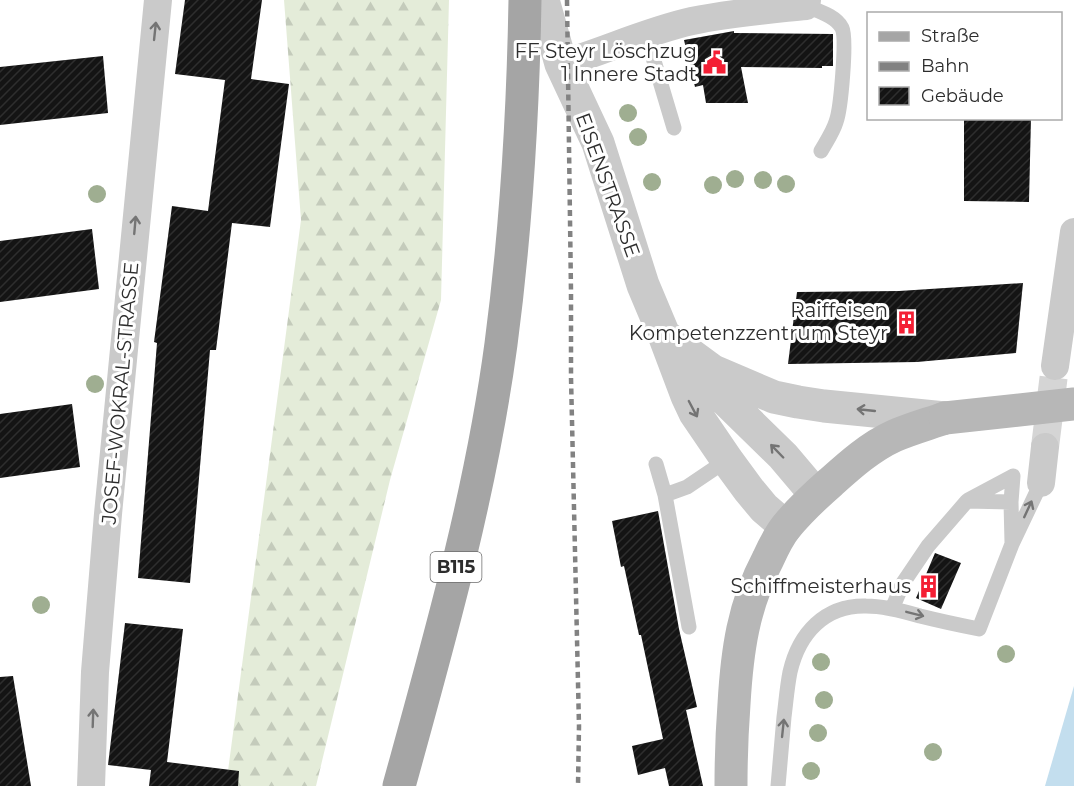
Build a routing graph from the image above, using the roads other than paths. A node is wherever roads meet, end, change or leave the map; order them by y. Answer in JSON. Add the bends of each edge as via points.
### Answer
{"nodes":[{"id":1,"x":158,"y":0,"type":"edge"},
{"id":2,"x":525,"y":0,"type":"edge"},
{"id":3,"x":543,"y":0,"type":"edge"},
{"id":4,"x":806,"y":3,"type":"edge"},
{"id":5,"x":646,"y":34,"type":"junction"},
{"id":6,"x":561,"y":64,"type":"junction"},
{"id":7,"x":674,"y":128,"type":"dead end"},
{"id":8,"x":821,"y":151,"type":"dead end"},
{"id":9,"x":1074,"y":232,"type":"edge"},
{"id":10,"x":664,"y":335,"type":"junction"},
{"id":11,"x":1055,"y":366,"type":"tunnel mouth"},
{"id":12,"x":1074,"y":404,"type":"edge"},
{"id":13,"x":945,"y":418,"type":"junction"},
{"id":14,"x":1045,"y":447,"type":"tunnel mouth"},
{"id":15,"x":727,"y":460,"type":"junction"},
{"id":16,"x":656,"y":464,"type":"dead end"},
{"id":17,"x":1041,"y":483,"type":"joint"},
{"id":18,"x":665,"y":495,"type":"junction"},
{"id":19,"x":816,"y":495,"type":"junction"},
{"id":20,"x":968,"y":501,"type":"junction"},
{"id":21,"x":1011,"y":502,"type":"junction"},
{"id":22,"x":786,"y":527,"type":"junction"},
{"id":23,"x":1012,"y":544,"type":"junction"},
{"id":24,"x":892,"y":609,"type":"junction"},
{"id":25,"x":689,"y":627,"type":"dead end"},
{"id":26,"x":91,"y":786,"type":"edge"},
{"id":27,"x":399,"y":786,"type":"edge"},
{"id":28,"x":732,"y":786,"type":"edge"},
{"id":29,"x":778,"y":786,"type":"edge"}],
"edges":[{"from":26,"to":1,"type":"street","name":"JOSEF-WOKRAL-STRASSE","one_way":true,"via":[[95,672],[108,513]]},
{"from":2,"to":27,"type":"main road","number":"B115","via":[[520,157],[501,345],[476,483]]},
{"from":3,"to":6,"type":"street","name":"EISENSTRASSE"},
{"from":4,"to":5,"type":"street","via":[[691,21]]},
{"from":4,"to":8,"type":"lane","via":[[834,18],[842,27],[844,39],[839,111]]},
{"from":5,"to":6,"type":"street"},
{"from":5,"to":7,"type":"lane"},
{"from":6,"to":10,"type":"street","name":"EISENSTRASSE","via":[[598,142],[643,285]]},
{"from":9,"to":11,"type":"street"},
{"from":13,"to":10,"type":"street","one_way":true,"via":[[774,397],[713,371]]},
{"from":10,"to":15,"type":"street","name":"EISENSTRASSE","one_way":true,"via":[[695,413]]},
{"from":19,"to":10,"type":"street","name":"EISENSTRASSE","one_way":true},
{"from":12,"to":13,"type":"main road","bridge":true},
{"from":13,"to":19,"type":"main road","via":[[894,436]]},
{"from":14,"to":17,"type":"street"},
{"from":15,"to":18,"type":"lane","via":[[687,487]]},
{"from":15,"to":22,"type":"street","name":"EISENSTRASSE","via":[[764,508]]},
{"from":16,"to":18,"type":"lane"},
{"from":23,"to":17,"type":"lane","one_way":true},
{"from":18,"to":25,"type":"lane"},
{"from":19,"to":22,"type":"main road"},
{"from":20,"to":21,"type":"lane"},
{"from":20,"to":21,"type":"lane","via":[[1013,476]]},
{"from":20,"to":24,"type":"lane","via":[[928,546],[903,583]]},
{"from":21,"to":23,"type":"lane"},
{"from":22,"to":28,"type":"main road","via":[[761,571],[740,637]]},
{"from":24,"to":23,"type":"lane","one_way":true,"via":[[979,629]]},
{"from":29,"to":24,"type":"lane","one_way":true,"via":[[790,672],[807,633],[832,611],[854,606]]}]}
